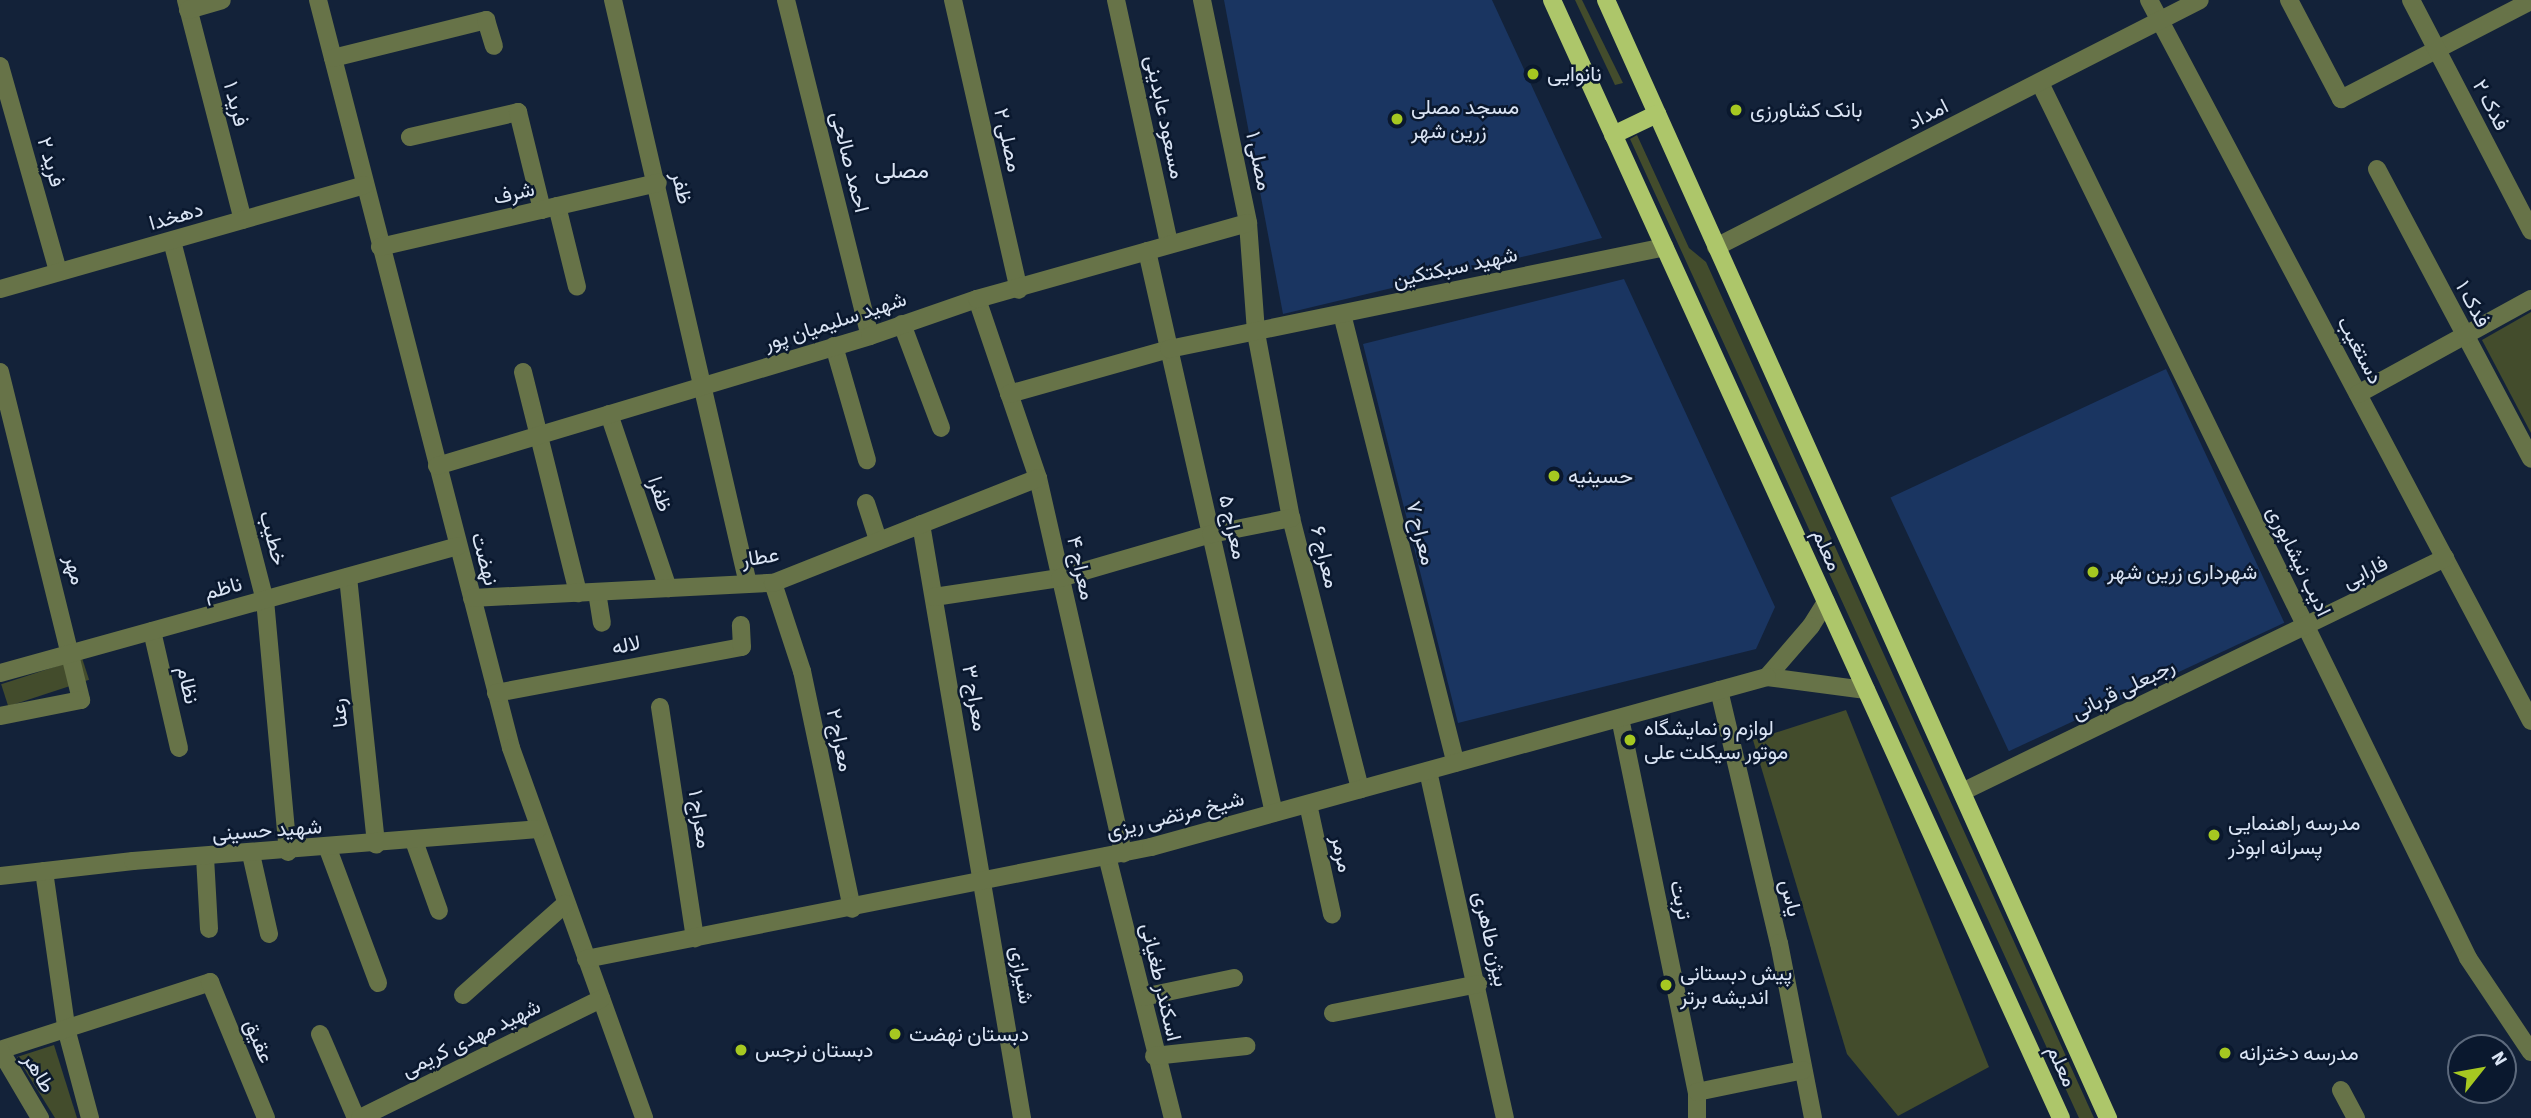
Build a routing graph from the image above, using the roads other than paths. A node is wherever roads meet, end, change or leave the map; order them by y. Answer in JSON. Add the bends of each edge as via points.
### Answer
{"nodes":[{"id":1,"x":222,"y":0,"type":"edge"},
{"id":2,"x":318,"y":0,"type":"edge"},
{"id":3,"x":613,"y":0,"type":"edge"},
{"id":4,"x":786,"y":0,"type":"edge"},
{"id":5,"x":953,"y":0,"type":"edge"},
{"id":6,"x":1116,"y":0,"type":"edge"},
{"id":7,"x":1202,"y":0,"type":"edge"},
{"id":8,"x":1552,"y":0,"type":"edge"},
{"id":9,"x":1606,"y":0,"type":"edge"},
{"id":10,"x":2149,"y":0,"type":"edge"},
{"id":11,"x":2200,"y":0,"type":"edge"},
{"id":12,"x":2289,"y":0,"type":"edge"},
{"id":13,"x":2411,"y":0,"type":"edge"},
{"id":14,"x":2531,"y":1,"type":"edge"},
{"id":15,"x":187,"y":5,"type":"edge"},
{"id":16,"x":2160,"y":20,"type":"junction"},
{"id":17,"x":494,"y":46,"type":"dead end"},
{"id":18,"x":2437,"y":50,"type":"junction"},
{"id":19,"x":333,"y":58,"type":"junction"},
{"id":20,"x":0,"y":66,"type":"edge"},
{"id":21,"x":2040,"y":83,"type":"junction"},
{"id":22,"x":1657,"y":114,"type":"junction"},
{"id":23,"x":1613,"y":135,"type":"junction"},
{"id":24,"x":410,"y":137,"type":"dead end"},
{"id":25,"x":2377,"y":169,"type":"dead end"},
{"id":26,"x":657,"y":183,"type":"junction"},
{"id":27,"x":364,"y":185,"type":"junction"},
{"id":28,"x":550,"y":208,"type":"junction"},
{"id":29,"x":243,"y":220,"type":"junction"},
{"id":30,"x":1248,"y":223,"type":"junction"},
{"id":31,"x":2531,"y":231,"type":"edge"},
{"id":32,"x":172,"y":241,"type":"junction"},
{"id":33,"x":1170,"y":244,"type":"junction"},
{"id":34,"x":380,"y":247,"type":"junction"},
{"id":35,"x":1665,"y":247,"type":"junction"},
{"id":36,"x":1716,"y":247,"type":"junction"},
{"id":37,"x":1146,"y":251,"type":"junction"},
{"id":38,"x":58,"y":271,"type":"junction"},
{"id":39,"x":578,"y":287,"type":"dead end"},
{"id":40,"x":0,"y":289,"type":"edge"},
{"id":41,"x":1019,"y":290,"type":"junction"},
{"id":42,"x":977,"y":299,"type":"junction"},
{"id":43,"x":2531,"y":299,"type":"edge"},
{"id":44,"x":1342,"y":314,"type":"junction"},
{"id":45,"x":902,"y":324,"type":"junction"},
{"id":46,"x":1256,"y":334,"type":"junction"},
{"id":47,"x":870,"y":335,"type":"junction"},
{"id":48,"x":2464,"y":336,"type":"junction"},
{"id":49,"x":834,"y":346,"type":"junction"},
{"id":50,"x":1169,"y":349,"type":"junction"},
{"id":51,"x":0,"y":372,"type":"edge"},
{"id":52,"x":523,"y":372,"type":"dead end"},
{"id":53,"x":702,"y":386,"type":"junction"},
{"id":54,"x":1009,"y":394,"type":"junction"},
{"id":55,"x":2358,"y":394,"type":"junction"},
{"id":56,"x":609,"y":414,"type":"junction"},
{"id":57,"x":941,"y":428,"type":"dead end"},
{"id":58,"x":541,"y":434,"type":"junction"},
{"id":59,"x":2531,"y":459,"type":"edge"},
{"id":60,"x":867,"y":460,"type":"dead end"},
{"id":61,"x":437,"y":466,"type":"junction"},
{"id":62,"x":1038,"y":478,"type":"junction"},
{"id":63,"x":866,"y":503,"type":"dead end"},
{"id":64,"x":1291,"y":518,"type":"junction"},
{"id":65,"x":921,"y":524,"type":"junction"},
{"id":66,"x":1211,"y":534,"type":"junction"},
{"id":67,"x":878,"y":541,"type":"junction"},
{"id":68,"x":458,"y":546,"type":"junction"},
{"id":69,"x":2445,"y":558,"type":"junction"},
{"id":70,"x":348,"y":577,"type":"junction"},
{"id":71,"x":1060,"y":578,"type":"junction"},
{"id":72,"x":773,"y":583,"type":"junction"},
{"id":73,"x":748,"y":584,"type":"junction"},
{"id":74,"x":668,"y":588,"type":"junction"},
{"id":75,"x":597,"y":592,"type":"junction"},
{"id":76,"x":578,"y":593,"type":"junction"},
{"id":77,"x":934,"y":597,"type":"junction"},
{"id":78,"x":471,"y":598,"type":"junction"},
{"id":79,"x":265,"y":600,"type":"junction"},
{"id":80,"x":1826,"y":602,"type":"junction"},
{"id":81,"x":602,"y":623,"type":"dead end"},
{"id":82,"x":741,"y":625,"type":"dead end"},
{"id":83,"x":2305,"y":626,"type":"junction"},
{"id":84,"x":152,"y":631,"type":"junction"},
{"id":85,"x":73,"y":653,"type":"junction"},
{"id":86,"x":0,"y":673,"type":"edge"},
{"id":87,"x":1767,"y":677,"type":"junction"},
{"id":88,"x":1718,"y":690,"type":"junction"},
{"id":89,"x":1866,"y":690,"type":"junction"},
{"id":90,"x":496,"y":693,"type":"junction"},
{"id":91,"x":660,"y":707,"type":"dead end"},
{"id":92,"x":0,"y":716,"type":"edge"},
{"id":93,"x":1620,"y":718,"type":"junction"},
{"id":94,"x":2531,"y":721,"type":"edge"},
{"id":95,"x":179,"y":748,"type":"dead end"},
{"id":96,"x":1455,"y":763,"type":"junction"},
{"id":97,"x":1428,"y":771,"type":"junction"},
{"id":98,"x":1360,"y":789,"type":"junction"},
{"id":99,"x":1962,"y":792,"type":"junction"},
{"id":100,"x":1308,"y":804,"type":"junction"},
{"id":101,"x":1274,"y":813,"type":"junction"},
{"id":102,"x":538,"y":830,"type":"junction"},
{"id":103,"x":414,"y":841,"type":"junction"},
{"id":104,"x":376,"y":845,"type":"junction"},
{"id":105,"x":328,"y":849,"type":"junction"},
{"id":106,"x":288,"y":852,"type":"junction"},
{"id":107,"x":250,"y":854,"type":"junction"},
{"id":108,"x":1115,"y":854,"type":"junction"},
{"id":109,"x":205,"y":857,"type":"junction"},
{"id":110,"x":44,"y":871,"type":"junction"},
{"id":111,"x":0,"y":876,"type":"edge"},
{"id":112,"x":983,"y":880,"type":"junction"},
{"id":113,"x":565,"y":904,"type":"junction"},
{"id":114,"x":852,"y":909,"type":"junction"},
{"id":115,"x":439,"y":911,"type":"dead end"},
{"id":116,"x":1332,"y":914,"type":"dead end"},
{"id":117,"x":209,"y":929,"type":"dead end"},
{"id":118,"x":269,"y":934,"type":"dead end"},
{"id":119,"x":695,"y":938,"type":"junction"},
{"id":120,"x":586,"y":959,"type":"junction"},
{"id":121,"x":1234,"y":978,"type":"dead end"},
{"id":122,"x":378,"y":983,"type":"dead end"},
{"id":123,"x":1478,"y":984,"type":"junction"},
{"id":124,"x":463,"y":995,"type":"dead end"},
{"id":125,"x":1143,"y":997,"type":"junction"},
{"id":126,"x":601,"y":999,"type":"junction"},
{"id":127,"x":1333,"y":1013,"type":"dead end"},
{"id":128,"x":67,"y":1031,"type":"junction"},
{"id":129,"x":320,"y":1034,"type":"dead end"},
{"id":130,"x":1246,"y":1046,"type":"dead end"},
{"id":131,"x":0,"y":1050,"type":"edge"},
{"id":132,"x":2531,"y":1052,"type":"edge"},
{"id":133,"x":1154,"y":1056,"type":"junction"},
{"id":134,"x":1803,"y":1070,"type":"junction"},
{"id":135,"x":2341,"y":1090,"type":"dead end"},
{"id":136,"x":1697,"y":1092,"type":"junction"},
{"id":137,"x":383,"y":1113,"type":"edge"},
{"id":138,"x":40,"y":1118,"type":"edge"},
{"id":139,"x":90,"y":1118,"type":"edge"},
{"id":140,"x":267,"y":1118,"type":"edge"},
{"id":141,"x":358,"y":1118,"type":"edge"},
{"id":142,"x":644,"y":1118,"type":"edge"},
{"id":143,"x":1022,"y":1118,"type":"edge"},
{"id":144,"x":1173,"y":1118,"type":"edge"},
{"id":145,"x":1505,"y":1118,"type":"edge"},
{"id":146,"x":1697,"y":1118,"type":"edge"},
{"id":147,"x":1813,"y":1118,"type":"edge"},
{"id":148,"x":2061,"y":1118,"type":"edge"},
{"id":149,"x":2108,"y":1118,"type":"edge"},
{"id":150,"x":2357,"y":1118,"type":"edge"}],
"edges":[{"from":1,"to":15,"type":"street"},
{"from":2,"to":19,"type":"street","name":"نهضت"},
{"from":3,"to":26,"type":"street","name":"ظفر"},
{"from":4,"to":47,"type":"street","name":"احمد صالحی"},
{"from":5,"to":41,"type":"street","name":"مصلی ۲"},
{"from":6,"to":33,"type":"street","name":"مسعود عابدینی"},
{"from":7,"to":30,"type":"street","name":"مصلی ۱"},
{"from":8,"to":23,"type":"main road","name":"معلم"},
{"from":9,"to":22,"type":"main road","name":"معلم"},
{"from":10,"to":16,"type":"street","name":"دستغیب"},
{"from":11,"to":16,"type":"street","name":"امداد"},
{"from":12,"to":18,"type":"street","via":[[2341,99]]},
{"from":13,"to":18,"type":"street","name":"فدک ۲"},
{"from":14,"to":18,"type":"street"},
{"from":15,"to":29,"type":"street","name":"فرید ۱"},
{"from":16,"to":21,"type":"street","name":"امداد"},
{"from":16,"to":55,"type":"street","name":"دستغیب"},
{"from":17,"to":19,"type":"street","via":[[486,20]]},
{"from":18,"to":31,"type":"street","name":"فدک ۲"},
{"from":19,"to":27,"type":"street","name":"نهضت"},
{"from":20,"to":38,"type":"street","name":"فرید ۲"},
{"from":21,"to":36,"type":"street","name":"امداد"},
{"from":21,"to":83,"type":"street","name":"ادیب نیشابوری"},
{"from":22,"to":23,"type":"main road"},
{"from":22,"to":36,"type":"main road","name":"معلم"},
{"from":23,"to":35,"type":"main road","name":"معلم"},
{"from":24,"to":28,"type":"street","via":[[518,112]]},
{"from":25,"to":48,"type":"street","name":"فدک ۱"},
{"from":26,"to":28,"type":"street","name":"شرف"},
{"from":26,"to":53,"type":"street","name":"ظفر"},
{"from":27,"to":29,"type":"street","name":"دهخدا"},
{"from":27,"to":34,"type":"street","name":"نهضت"},
{"from":28,"to":34,"type":"street","name":"شرف"},
{"from":28,"to":39,"type":"street"},
{"from":29,"to":32,"type":"street","name":"دهخدا"},
{"from":30,"to":33,"type":"street","name":"شهید سلیمیان پور"},
{"from":30,"to":46,"type":"street","name":"مصلی ۱"},
{"from":32,"to":38,"type":"street","name":"دهخدا"},
{"from":32,"to":79,"type":"street","name":"خطیب"},
{"from":33,"to":37,"type":"street","name":"شهید سلیمیان پور"},
{"from":34,"to":61,"type":"street","name":"نهضت"},
{"from":35,"to":44,"type":"street","name":"شهید سبکتکین"},
{"from":35,"to":80,"type":"main road","name":"معلم"},
{"from":36,"to":99,"type":"main road","name":"معلم"},
{"from":37,"to":41,"type":"street","name":"شهید سلیمیان پور"},
{"from":37,"to":50,"type":"street","name":"معراج ۵"},
{"from":38,"to":40,"type":"street","name":"دهخدا"},
{"from":41,"to":42,"type":"street","name":"شهید سلیمیان پور"},
{"from":42,"to":45,"type":"street","name":"شهید سلیمیان پور"},
{"from":42,"to":54,"type":"street","name":"معراج ۴"},
{"from":43,"to":48,"type":"street"},
{"from":44,"to":46,"type":"street","name":"شهید سبکتکین"},
{"from":44,"to":96,"type":"street","name":"معراح ۷"},
{"from":45,"to":47,"type":"street","name":"شهید سلیمیان پور"},
{"from":45,"to":57,"type":"street"},
{"from":46,"to":50,"type":"street","name":"شهید سبکتکین"},
{"from":46,"to":64,"type":"street","name":"معراج ۶"},
{"from":47,"to":49,"type":"street","name":"شهید سلیمیان پور"},
{"from":48,"to":55,"type":"street"},
{"from":48,"to":59,"type":"street","name":"فدک ۱"},
{"from":49,"to":53,"type":"street","name":"شهید سلیمیان پور"},
{"from":49,"to":60,"type":"street"},
{"from":50,"to":54,"type":"street","name":"شهید سبکتکین"},
{"from":50,"to":66,"type":"street","name":"معراج ۵"},
{"from":51,"to":85,"type":"street","name":"مهر"},
{"from":52,"to":58,"type":"street"},
{"from":53,"to":56,"type":"street","name":"شهید سلیمیان پور"},
{"from":53,"to":73,"type":"street","name":"ظفر"},
{"from":54,"to":62,"type":"street","name":"معراج ۴"},
{"from":55,"to":69,"type":"street","name":"دستغیب"},
{"from":56,"to":58,"type":"street","name":"شهید سلیمیان پور"},
{"from":56,"to":74,"type":"street","name":"ظفرا"},
{"from":58,"to":61,"type":"street","name":"شهید سلیمیان پور"},
{"from":58,"to":76,"type":"street"},
{"from":61,"to":68,"type":"street","name":"نهضت"},
{"from":62,"to":65,"type":"street","name":"عطار"},
{"from":62,"to":71,"type":"street","name":"معراج ۴"},
{"from":63,"to":67,"type":"street"},
{"from":64,"to":66,"type":"street"},
{"from":64,"to":98,"type":"street","name":"معراج ۶"},
{"from":65,"to":67,"type":"street","name":"عطار"},
{"from":65,"to":77,"type":"street","name":"معراج ۳"},
{"from":66,"to":71,"type":"street"},
{"from":66,"to":101,"type":"street","name":"معراج ۵"},
{"from":67,"to":72,"type":"street","name":"عطار"},
{"from":68,"to":70,"type":"street","name":"ناظم"},
{"from":68,"to":78,"type":"street","name":"نهضت"},
{"from":69,"to":83,"type":"street","name":"فارابی"},
{"from":69,"to":94,"type":"street","name":"دستغیب"},
{"from":70,"to":79,"type":"street","name":"ناظم"},
{"from":70,"to":104,"type":"street","name":"رعنا"},
{"from":71,"to":77,"type":"street"},
{"from":71,"to":108,"type":"street","name":"معراج ۴"},
{"from":72,"to":73,"type":"street","name":"عطار"},
{"from":72,"to":114,"type":"street","name":"معراج ۲","via":[[802,671]]},
{"from":73,"to":74,"type":"street","name":"عطار"},
{"from":74,"to":75,"type":"street","name":"عطار"},
{"from":75,"to":76,"type":"street","name":"عطار"},
{"from":75,"to":81,"type":"street"},
{"from":76,"to":78,"type":"street","name":"عطار"},
{"from":77,"to":112,"type":"street","name":"معراج ۳"},
{"from":78,"to":90,"type":"street","name":"نهضت"},
{"from":79,"to":84,"type":"street","name":"ناظم"},
{"from":79,"to":106,"type":"street","name":"خطیب"},
{"from":80,"to":87,"type":"street"},
{"from":80,"to":89,"type":"main road","name":"معلم"},
{"from":82,"to":90,"type":"street","name":"لاله","via":[[742,647]]},
{"from":83,"to":99,"type":"street","name":"رجبعلی قربانی"},
{"from":83,"to":132,"type":"street","name":"ادیب نیشابوری","via":[[2468,958]]},
{"from":84,"to":85,"type":"street","name":"ناظم"},
{"from":84,"to":95,"type":"street","name":"نظام"},
{"from":85,"to":86,"type":"street","name":"ناظم"},
{"from":85,"to":92,"type":"street","name":"مهر","via":[[81,700]]},
{"from":87,"to":88,"type":"street","name":"شیخ مرتضی ریزی"},
{"from":87,"to":89,"type":"street","name":"شیخ مرتضی ریزی"},
{"from":88,"to":93,"type":"street","name":"شیخ مرتضی ریزی"},
{"from":88,"to":134,"type":"street","name":"یاس","via":[[1779,943]]},
{"from":89,"to":148,"type":"main road","name":"معلم"},
{"from":90,"to":102,"type":"street","name":"نهضت"},
{"from":91,"to":119,"type":"street","name":"معراج ۱"},
{"from":93,"to":96,"type":"street","name":"شیخ مرتضی ریزی"},
{"from":93,"to":136,"type":"street","name":"تربت"},
{"from":96,"to":97,"type":"street","name":"شیخ مرتضی ریزی"},
{"from":97,"to":98,"type":"street","name":"شیخ مرتضی ریزی"},
{"from":97,"to":123,"type":"street","name":"بیژن طاهری"},
{"from":98,"to":100,"type":"street","name":"شیخ مرتضی ریزی"},
{"from":99,"to":149,"type":"main road","name":"معلم"},
{"from":100,"to":101,"type":"street","name":"شیخ مرتضی ریزی"},
{"from":100,"to":116,"type":"street","name":"مرمر"},
{"from":101,"to":108,"type":"street","name":"شیخ مرتضی ریزی"},
{"from":102,"to":103,"type":"street","name":"شهید حسینی"},
{"from":102,"to":113,"type":"street","name":"نهضت"},
{"from":103,"to":104,"type":"street","name":"شهید حسینی"},
{"from":103,"to":115,"type":"street"},
{"from":104,"to":105,"type":"street","name":"شهید حسینی"},
{"from":105,"to":106,"type":"street","name":"شهید حسینی"},
{"from":105,"to":122,"type":"street"},
{"from":106,"to":107,"type":"street","name":"شهید حسینی"},
{"from":107,"to":109,"type":"street","name":"شهید حسینی"},
{"from":107,"to":118,"type":"street"},
{"from":108,"to":112,"type":"street","name":"شیخ مرتضی ریزی"},
{"from":108,"to":125,"type":"street","name":"اسکندر طغیانی"},
{"from":109,"to":110,"type":"street","name":"شهید حسینی"},
{"from":109,"to":117,"type":"street"},
{"from":110,"to":111,"type":"street","name":"شهید حسینی"},
{"from":110,"to":128,"type":"street"},
{"from":112,"to":114,"type":"street","name":"شیخ مرتضی ریزی"},
{"from":112,"to":143,"type":"street","name":"شیرازی"},
{"from":113,"to":120,"type":"street","name":"نهضت"},
{"from":113,"to":124,"type":"street"},
{"from":114,"to":119,"type":"street","name":"شیخ مرتضی ریزی"},
{"from":119,"to":120,"type":"street","name":"شیخ مرتضی ریزی"},
{"from":120,"to":126,"type":"street","name":"نهضت"},
{"from":121,"to":125,"type":"street"},
{"from":123,"to":127,"type":"street"},
{"from":123,"to":145,"type":"street","name":"بیژن طاهری"},
{"from":125,"to":133,"type":"street","name":"اسکندر طغیانی"},
{"from":126,"to":137,"type":"street","name":"شهید مهدی کریمی"},
{"from":126,"to":142,"type":"street","name":"نهضت"},
{"from":128,"to":131,"type":"street"},
{"from":128,"to":139,"type":"street"},
{"from":128,"to":140,"type":"street","name":"عقیق","via":[[210,982]]},
{"from":129,"to":141,"type":"street"},
{"from":130,"to":133,"type":"street"},
{"from":131,"to":138,"type":"street","name":"طاهر"},
{"from":133,"to":144,"type":"street","name":"اسکندر طغیانی"},
{"from":134,"to":136,"type":"street"},
{"from":134,"to":147,"type":"street","name":"یاس"},
{"from":135,"to":150,"type":"street"},
{"from":136,"to":146,"type":"street","name":"تربت"},
{"from":137,"to":141,"type":"street","name":"شهید مهدی کریمی"}]}
